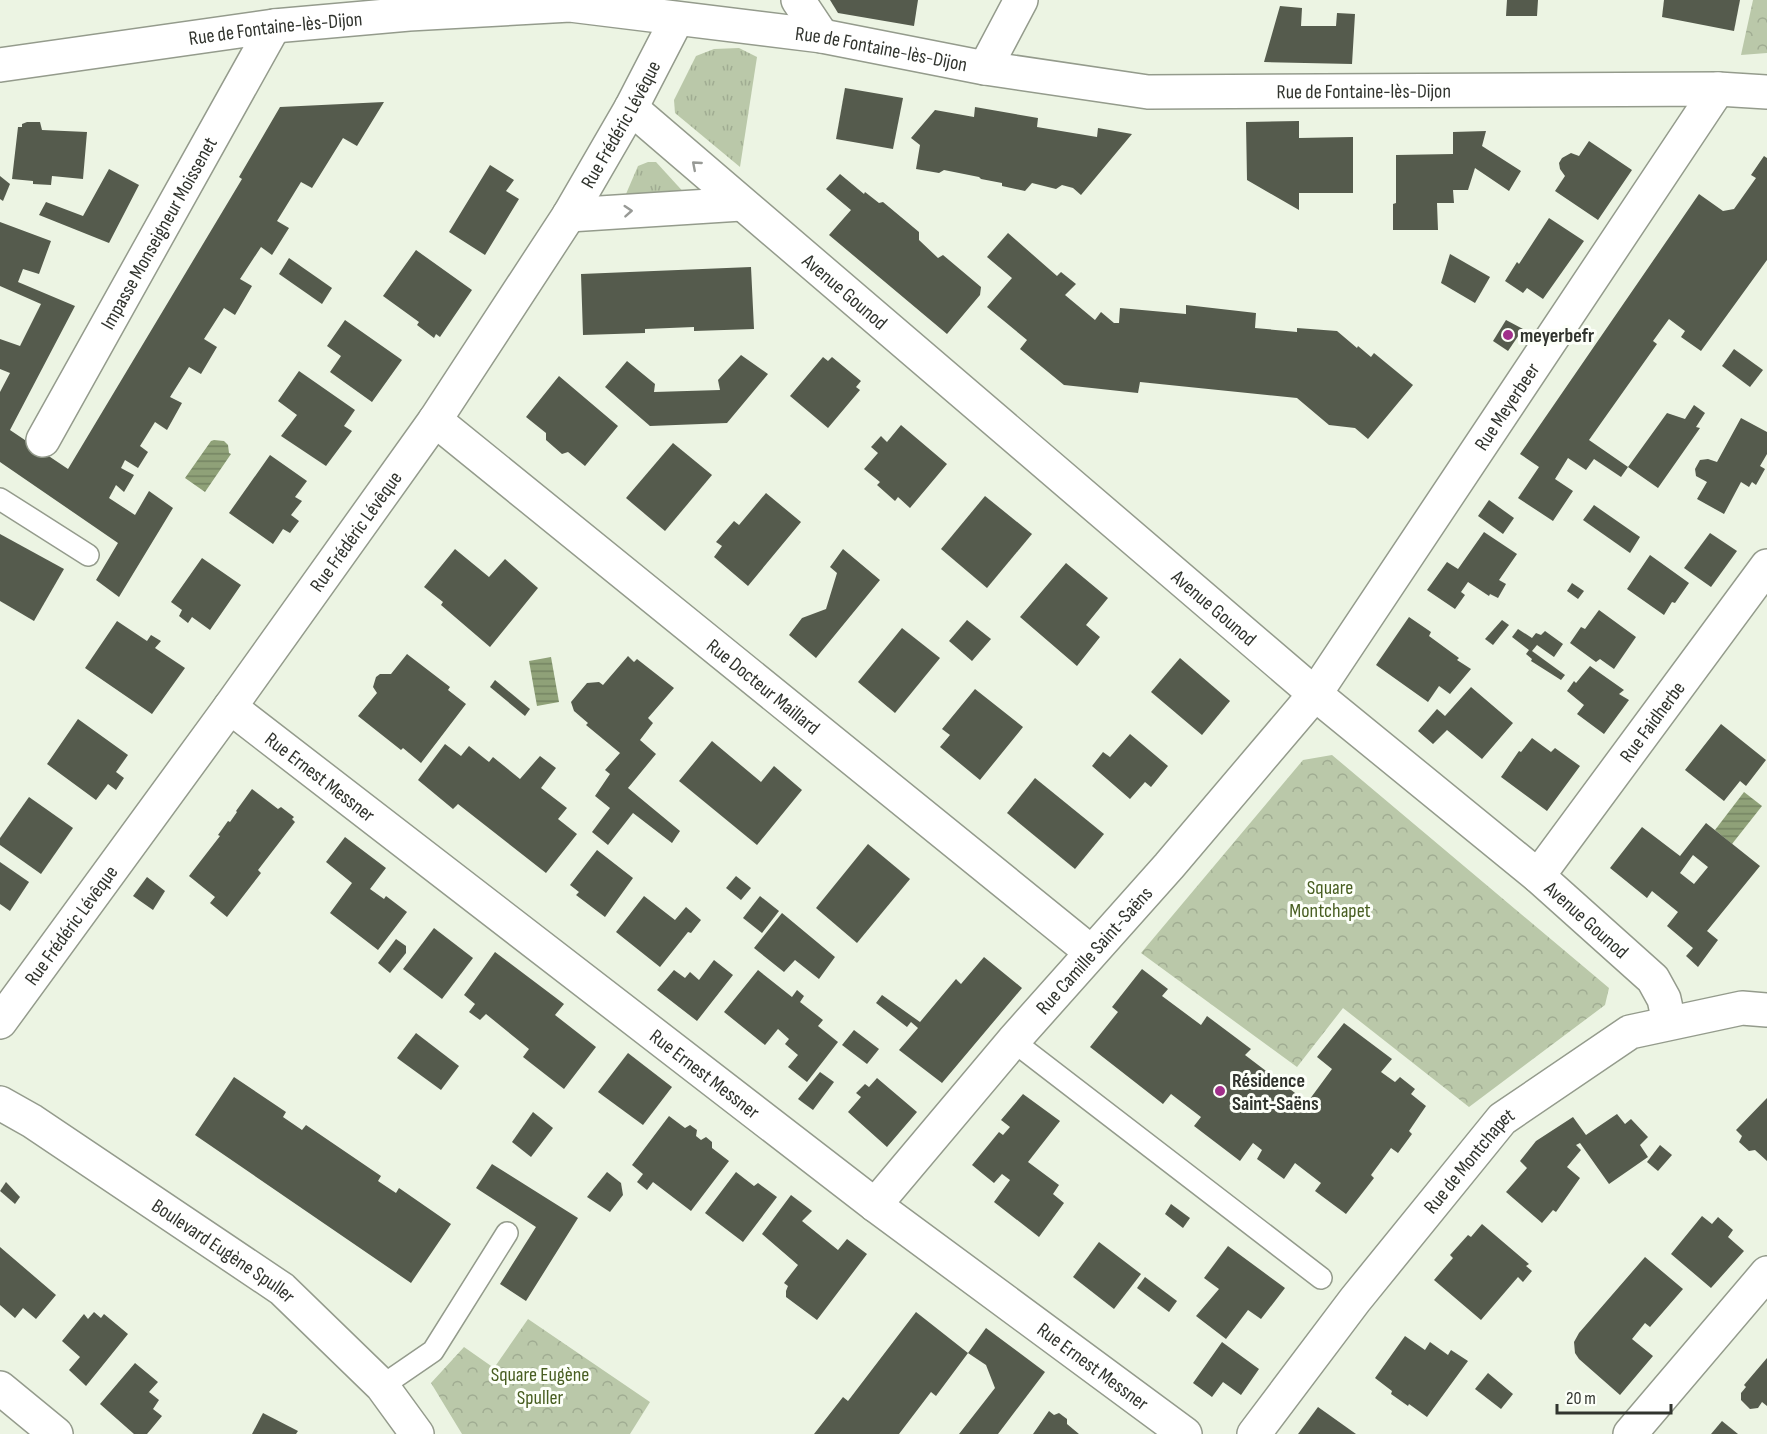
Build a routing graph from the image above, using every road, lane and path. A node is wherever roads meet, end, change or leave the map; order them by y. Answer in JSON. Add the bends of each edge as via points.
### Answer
{"nodes":[{"id":1,"x":798,"y":0,"type":"edge"},
{"id":2,"x":1021,"y":0,"type":"edge"},
{"id":3,"x":677,"y":19,"type":"junction"},
{"id":4,"x":274,"y":26,"type":"junction"},
{"id":5,"x":822,"y":36,"type":"junction"},
{"id":6,"x":0,"y":65,"type":"edge"},
{"id":7,"x":985,"y":68,"type":"junction"},
{"id":8,"x":1718,"y":89,"type":"junction"},
{"id":9,"x":1767,"y":92,"type":"edge"},
{"id":10,"x":631,"y":108,"type":"junction"},
{"id":11,"x":741,"y":204,"type":"junction"},
{"id":12,"x":569,"y":215,"type":"junction"},
{"id":13,"x":435,"y":420,"type":"junction"},
{"id":14,"x":43,"y":440,"type":"dead end"},
{"id":15,"x":0,"y":499,"type":"edge"},
{"id":16,"x":88,"y":555,"type":"dead end"},
{"id":17,"x":1767,"y":566,"type":"edge"},
{"id":18,"x":1315,"y":694,"type":"junction"},
{"id":19,"x":230,"y":707,"type":"junction"},
{"id":20,"x":1538,"y":876,"type":"junction"},
{"id":21,"x":1091,"y":952,"type":"junction"},
{"id":22,"x":1767,"y":1010,"type":"edge"},
{"id":23,"x":0,"y":1022,"type":"edge"},
{"id":24,"x":1669,"y":1022,"type":"junction"},
{"id":25,"x":1013,"y":1041,"type":"junction"},
{"id":26,"x":0,"y":1103,"type":"edge"},
{"id":27,"x":875,"y":1205,"type":"junction"},
{"id":28,"x":507,"y":1233,"type":"dead end"},
{"id":29,"x":1767,"y":1273,"type":"edge"},
{"id":30,"x":1321,"y":1278,"type":"dead end"},
{"id":31,"x":382,"y":1386,"type":"junction"},
{"id":32,"x":0,"y":1388,"type":"edge"},
{"id":33,"x":56,"y":1434,"type":"edge"},
{"id":34,"x":417,"y":1434,"type":"edge"},
{"id":35,"x":1185,"y":1434,"type":"edge"},
{"id":36,"x":1254,"y":1434,"type":"edge"},
{"id":37,"x":1630,"y":1434,"type":"edge"}],
"edges":[{"from":1,"to":5,"type":"street"},
{"from":2,"to":7,"type":"street"},
{"from":3,"to":4,"type":"street","name":"Rue de Fontaine-lès-Dijon","via":[[570,4]]},
{"from":3,"to":5,"type":"street","name":"Rue de Fontaine-lès-Dijon"},
{"from":3,"to":10,"type":"street","name":"Rue Frédéric Lévêque"},
{"from":4,"to":6,"type":"street","name":"Rue de Fontaine-lès-Dijon"},
{"from":4,"to":14,"type":"street","name":"Impasse Monseigneur Moissenet"},
{"from":5,"to":7,"type":"street","name":"Rue de Fontaine-lès-Dijon"},
{"from":7,"to":8,"type":"street","name":"Rue de Fontaine-lès-Dijon","via":[[1148,92]]},
{"from":8,"to":9,"type":"street","name":"Rue de Fontaine-lès-Dijon"},
{"from":8,"to":18,"type":"street","name":"Rue Meyerbeer"},
{"from":11,"to":10,"type":"street","name":"Avenue Gounod","one_way":true},
{"from":10,"to":12,"type":"street","name":"Rue Frédéric Lévêque"},
{"from":12,"to":11,"type":"street","one_way":true},
{"from":11,"to":18,"type":"street","name":"Avenue Gounod"},
{"from":12,"to":13,"type":"street","name":"Rue Frédéric Lévêque"},
{"from":13,"to":19,"type":"street","name":"Rue Frédéric Lévêque"},
{"from":13,"to":21,"type":"street","name":"Rue Docteur Maillard"},
{"from":15,"to":16,"type":"lane"},
{"from":17,"to":20,"type":"street","name":"Rue Faidherbe"},
{"from":18,"to":20,"type":"street","name":"Avenue Gounod"},
{"from":18,"to":21,"type":"street","name":"Rue Camille Saint-Saëns"},
{"from":19,"to":23,"type":"street","name":"Rue Frédéric Lévêque"},
{"from":19,"to":27,"type":"street","name":"Rue Ernest Messner"},
{"from":20,"to":24,"type":"street","name":"Avenue Gounod","via":[[1653,979],[1664,999]]},
{"from":21,"to":25,"type":"street","name":"Rue Camille Saint-Saëns"},
{"from":22,"to":24,"type":"street","name":"Rue de Montchapet","via":[[1742,1008]]},
{"from":24,"to":36,"type":"street","name":"Rue de Montchapet","via":[[1630,1032],[1503,1119],[1355,1300]]},
{"from":25,"to":27,"type":"street","name":"Rue Camille Saint-Saëns"},
{"from":25,"to":30,"type":"lane"},
{"from":26,"to":31,"type":"street","name":"Boulevard Eugène Spuller","via":[[32,1120],[282,1288]]},
{"from":27,"to":35,"type":"street","name":"Rue Ernest Messner"},
{"from":28,"to":31,"type":"lane","via":[[433,1352]]},
{"from":29,"to":37,"type":"street"},
{"from":31,"to":34,"type":"street","name":"Boulevard Eugène Spuller"},
{"from":32,"to":33,"type":"street"}]}
